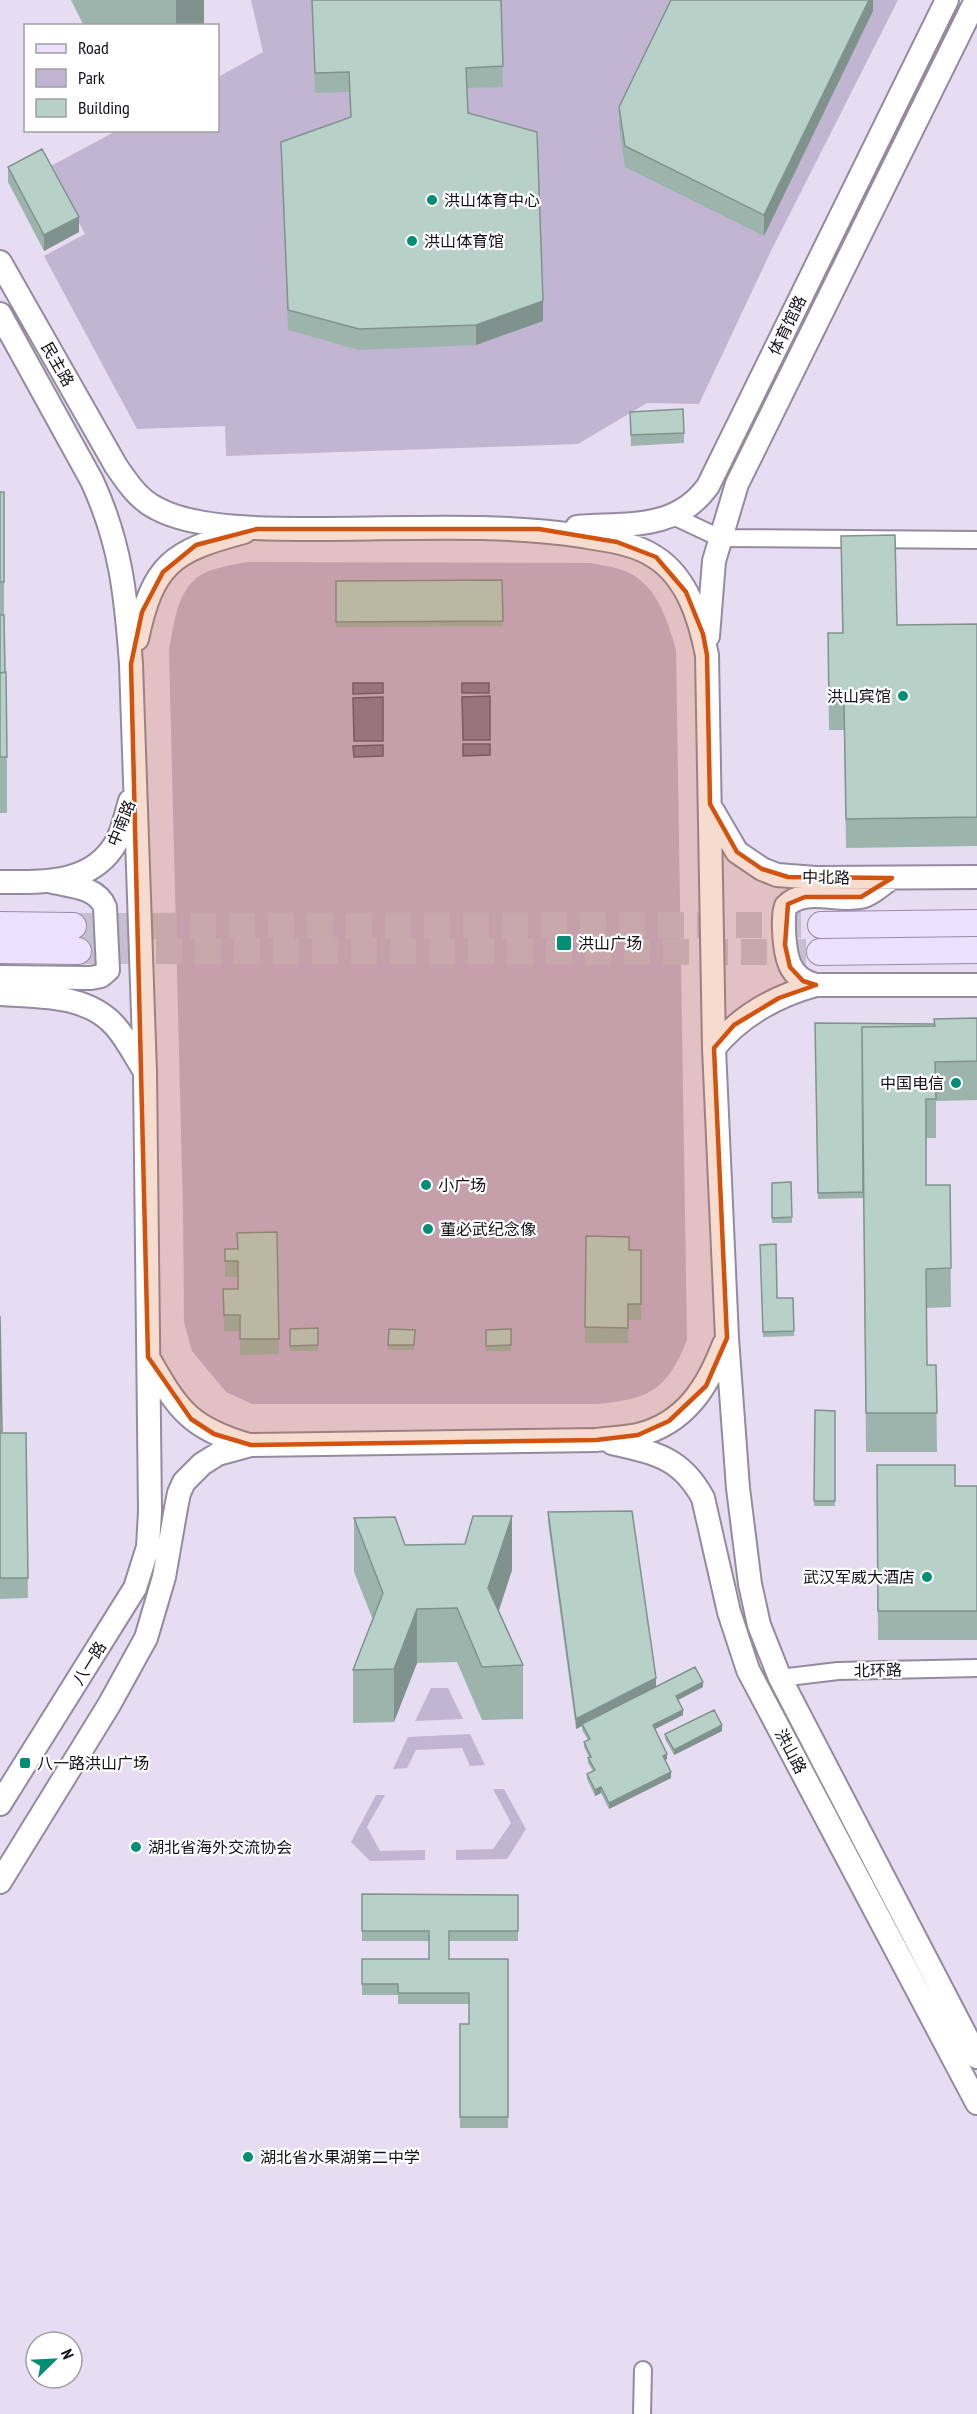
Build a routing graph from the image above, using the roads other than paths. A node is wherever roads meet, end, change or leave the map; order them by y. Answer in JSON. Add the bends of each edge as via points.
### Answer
{"nodes":[{"id":1,"x":947,"y":0,"type":"edge"},
{"id":2,"x":976,"y":0,"type":"edge"},
{"id":3,"x":0,"y":262,"type":"edge"},
{"id":4,"x":0,"y":314,"type":"edge"},
{"id":5,"x":673,"y":516,"type":"junction"},
{"id":6,"x":257,"y":529,"type":"junction"},
{"id":7,"x":539,"y":529,"type":"junction"},
{"id":8,"x":720,"y":538,"type":"junction"},
{"id":9,"x":977,"y":540,"type":"edge"},
{"id":10,"x":707,"y":655,"type":"junction"},
{"id":11,"x":131,"y":664,"type":"junction"},
{"id":12,"x":135,"y":785,"type":"junction"},
{"id":13,"x":710,"y":804,"type":"junction"},
{"id":14,"x":977,"y":877,"type":"edge"},
{"id":15,"x":892,"y":878,"type":"junction"},
{"id":16,"x":0,"y":882,"type":"edge"},
{"id":17,"x":53,"y":882,"type":"junction"},
{"id":18,"x":977,"y":923,"type":"edge"},
{"id":19,"x":0,"y":925,"type":"edge"},
{"id":20,"x":821,"y":925,"type":"tunnel mouth"},
{"id":21,"x":73,"y":926,"type":"tunnel mouth"},
{"id":22,"x":0,"y":950,"type":"edge"},
{"id":23,"x":977,"y":950,"type":"edge"},
{"id":24,"x":78,"y":951,"type":"tunnel mouth"},
{"id":25,"x":820,"y":952,"type":"tunnel mouth"},
{"id":26,"x":0,"y":977,"type":"edge"},
{"id":27,"x":816,"y":985,"type":"junction"},
{"id":28,"x":977,"y":985,"type":"edge"},
{"id":29,"x":0,"y":994,"type":"edge"},
{"id":30,"x":714,"y":1048,"type":"junction"},
{"id":31,"x":145,"y":1072,"type":"junction"},
{"id":32,"x":727,"y":1338,"type":"junction"},
{"id":33,"x":148,"y":1357,"type":"junction"},
{"id":34,"x":596,"y":1440,"type":"junction"},
{"id":35,"x":251,"y":1445,"type":"junction"},
{"id":36,"x":977,"y":1668,"type":"edge"},
{"id":37,"x":780,"y":1678,"type":"junction"},
{"id":38,"x":0,"y":1804,"type":"edge"},
{"id":39,"x":0,"y":1882,"type":"edge"},
{"id":40,"x":977,"y":2057,"type":"edge"},
{"id":41,"x":977,"y":2103,"type":"edge"},
{"id":42,"x":643,"y":2370,"type":"dead end"},
{"id":43,"x":642,"y":2414,"type":"edge"}],
"edges":[{"from":1,"to":5,"type":"main road","name":"体育馆路","via":[[708,486],[696,501]]},
{"from":2,"to":8,"type":"main road","name":"体育馆路","via":[[737,484]]},
{"from":3,"to":6,"type":"main road","name":"民主路","via":[[116,466],[142,499],[170,514]]},
{"from":4,"to":11,"type":"main road","name":"民主路","via":[[92,481],[116,541]]},
{"from":5,"to":7,"type":"main road","name":"体育馆路","via":[[653,521]]},
{"from":5,"to":8,"type":"street"},
{"from":6,"to":7,"type":"main road"},
{"from":6,"to":11,"type":"main road","via":[[196,545],[174,560],[151,589]]},
{"from":7,"to":10,"type":"main road","via":[[617,542],[656,557],[677,578],[692,603]]},
{"from":8,"to":9,"type":"street"},
{"from":8,"to":10,"type":"main road","name":"体育馆路","via":[[713,571]]},
{"from":10,"to":13,"type":"main road","name":"洪山路"},
{"from":11,"to":12,"type":"main road","name":"八一路"},
{"from":12,"to":17,"type":"main road","name":"中南路","via":[[111,851],[90,869]]},
{"from":12,"to":31,"type":"main road","name":"八一路"},
{"from":13,"to":15,"type":"main road","name":"中北路","via":[[737,852],[762,870],[788,877]]},
{"from":13,"to":30,"type":"main road","name":"洪山路"},
{"from":14,"to":15,"type":"main road","name":"中北路"},
{"from":15,"to":27,"type":"main road","via":[[861,897],[805,897],[786,906],[785,945],[790,967],[803,981]]},
{"from":16,"to":17,"type":"main road","name":"中南路"},
{"from":17,"to":26,"type":"main road","via":[[88,890],[102,900],[108,970],[91,978]]},
{"from":18,"to":20,"type":"main road"},
{"from":19,"to":21,"type":"main road"},
{"from":22,"to":24,"type":"main road"},
{"from":23,"to":25,"type":"main road"},
{"from":27,"to":28,"type":"main road"},
{"from":27,"to":30,"type":"main road","via":[[755,1010],[734,1025]]},
{"from":29,"to":31,"type":"main road","via":[[70,1000],[90,1006],[117,1028]]},
{"from":30,"to":32,"type":"main road","name":"洪山路"},
{"from":31,"to":33,"type":"main road","name":"八一路"},
{"from":32,"to":34,"type":"main road","via":[[709,1380],[686,1409],[647,1432]]},
{"from":32,"to":37,"type":"main road","name":"洪山路","via":[[744,1542],[759,1625]]},
{"from":33,"to":35,"type":"main road","via":[[172,1397],[191,1419],[214,1434]]},
{"from":33,"to":38,"type":"main road","name":"八一路","via":[[150,1511],[148,1546],[135,1588]]},
{"from":34,"to":35,"type":"main road"},
{"from":34,"to":41,"type":"main road","name":"洪山路","via":[[661,1455],[681,1468],[703,1498],[729,1612],[748,1670]]},
{"from":35,"to":39,"type":"main road","via":[[218,1454],[184,1482],[164,1577],[146,1638]]},
{"from":36,"to":37,"type":"street","name":"北环路","via":[[838,1671]]},
{"from":37,"to":40,"type":"main road","name":"洪山路"},
{"from":42,"to":43,"type":"street"}]}
